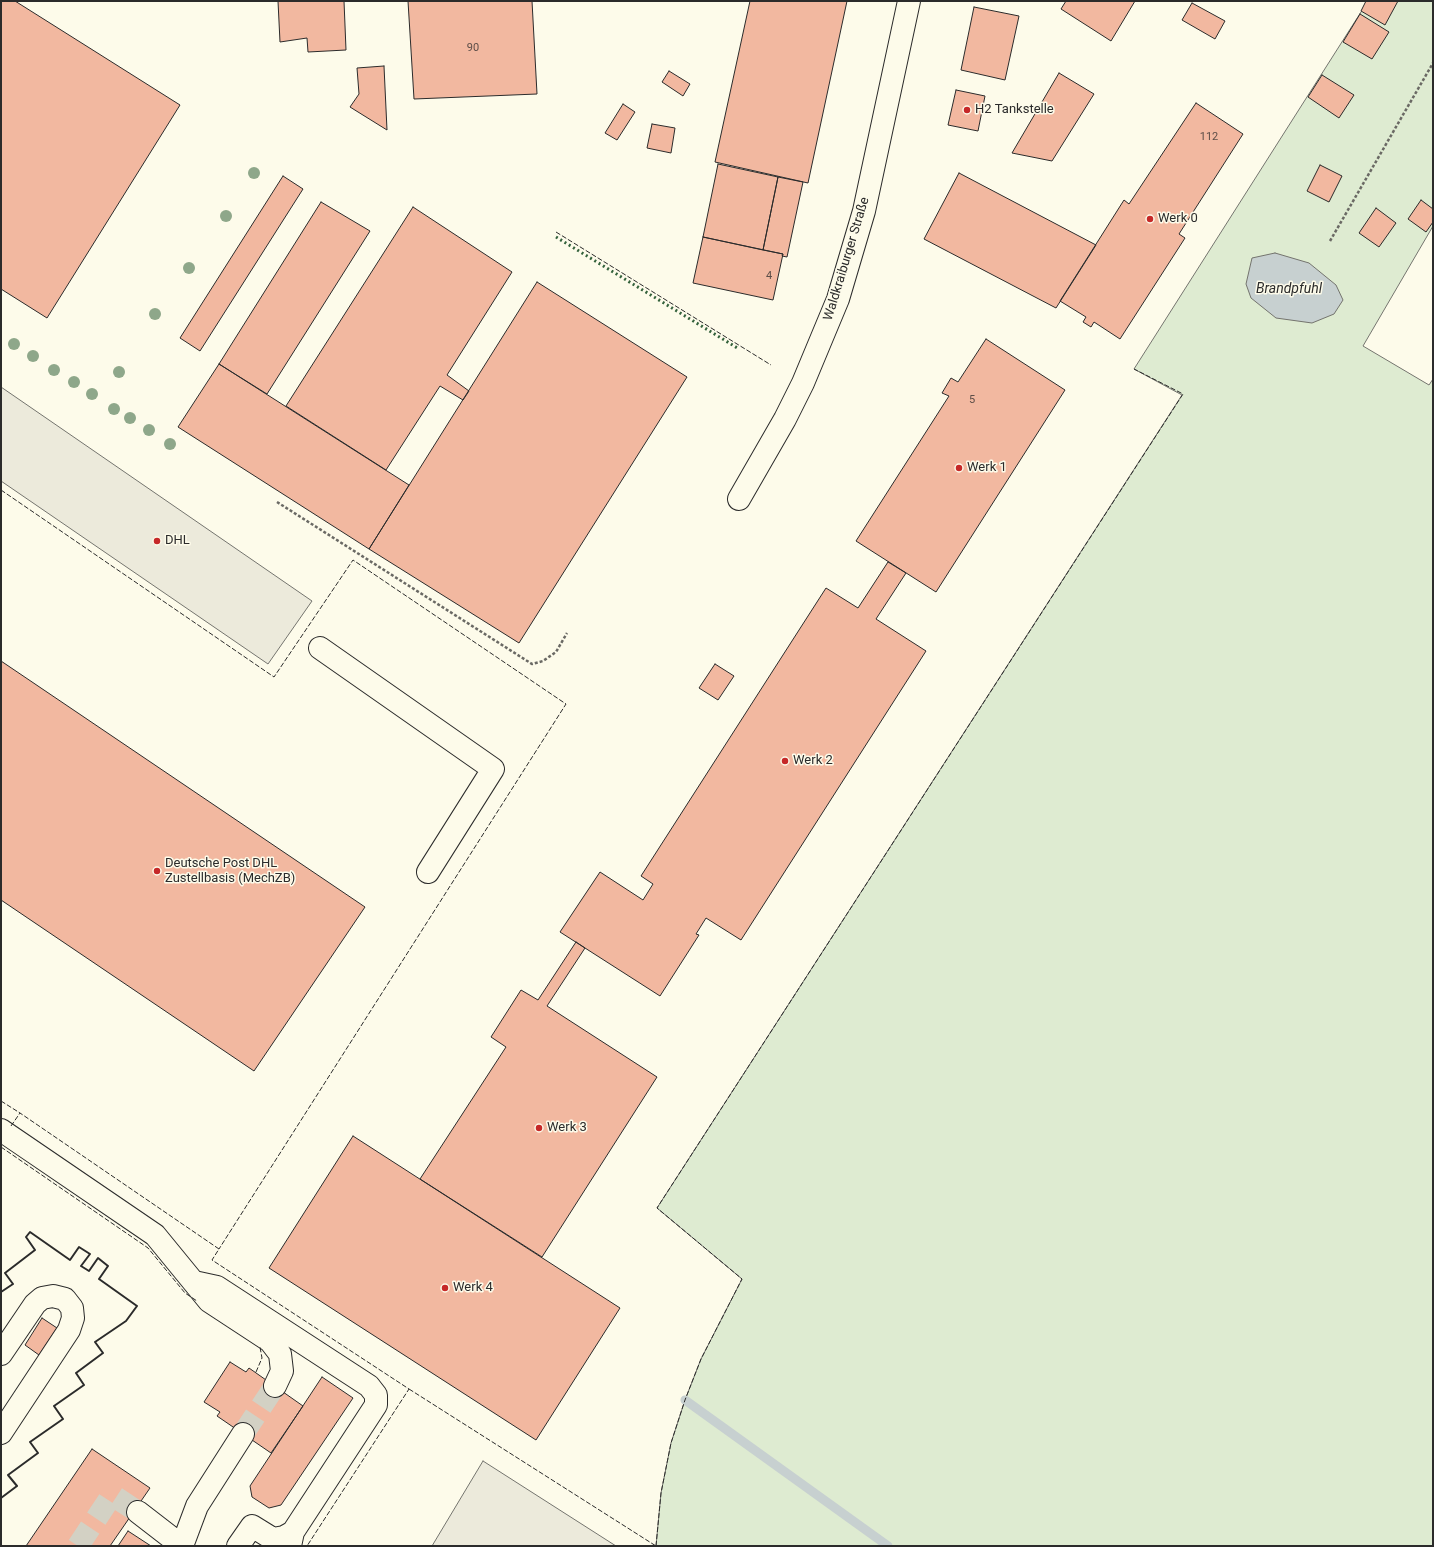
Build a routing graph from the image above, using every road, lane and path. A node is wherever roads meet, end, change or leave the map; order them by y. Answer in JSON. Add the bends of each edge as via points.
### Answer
{"nodes":[{"id":1,"x":909,"y":1,"type":"edge"},
{"id":2,"x":1433,"y":63,"type":"edge"},
{"id":3,"x":1330,"y":241,"type":"dead end"},
{"id":4,"x":739,"y":499,"type":"dead end"},
{"id":5,"x":277,"y":502,"type":"dead end"},
{"id":6,"x":568,"y":633,"type":"dead end"},
{"id":7,"x":320,"y":648,"type":"dead end"},
{"id":8,"x":428,"y":872,"type":"dead end"},
{"id":9,"x":1,"y":1130,"type":"edge"},
{"id":10,"x":194,"y":1282,"type":"junction"},
{"id":11,"x":1,"y":1354,"type":"edge"},
{"id":12,"x":275,"y":1386,"type":"tunnel mouth"},
{"id":13,"x":1,"y":1433,"type":"edge"},
{"id":14,"x":243,"y":1434,"type":"tunnel mouth"},
{"id":15,"x":138,"y":1512,"type":"tunnel mouth"},
{"id":16,"x":291,"y":1539,"type":"edge"},
{"id":17,"x":182,"y":1546,"type":"edge"},
{"id":18,"x":238,"y":1546,"type":"edge"}],
"edges":[{"from":1,"to":4,"type":"street","name":"Waldkraiburger Straße","via":[[864,211],[838,299],[803,383]]},
{"from":2,"to":3,"type":"path"},
{"from":5,"to":6,"type":"path","via":[[532,664],[543,661],[556,652]]},
{"from":7,"to":8,"type":"street","via":[[493,768]]},
{"from":9,"to":10,"type":"street","via":[[155,1235]]},
{"from":10,"to":12,"type":"street","via":[[209,1301],[270,1341],[280,1354],[282,1371]]},
{"from":10,"to":16,"type":"street","via":[[217,1287],[369,1386],[376,1395],[376,1405]]},
{"from":11,"to":13,"type":"street","via":[[35,1304],[42,1298],[53,1296],[64,1299],[72,1308],[73,1318],[69,1330]]},
{"from":14,"to":17,"type":"street","via":[[197,1506]]},
{"from":15,"to":17,"type":"street"},
{"from":16,"to":18,"type":"street","via":[[273,1539],[252,1526]]}]}
